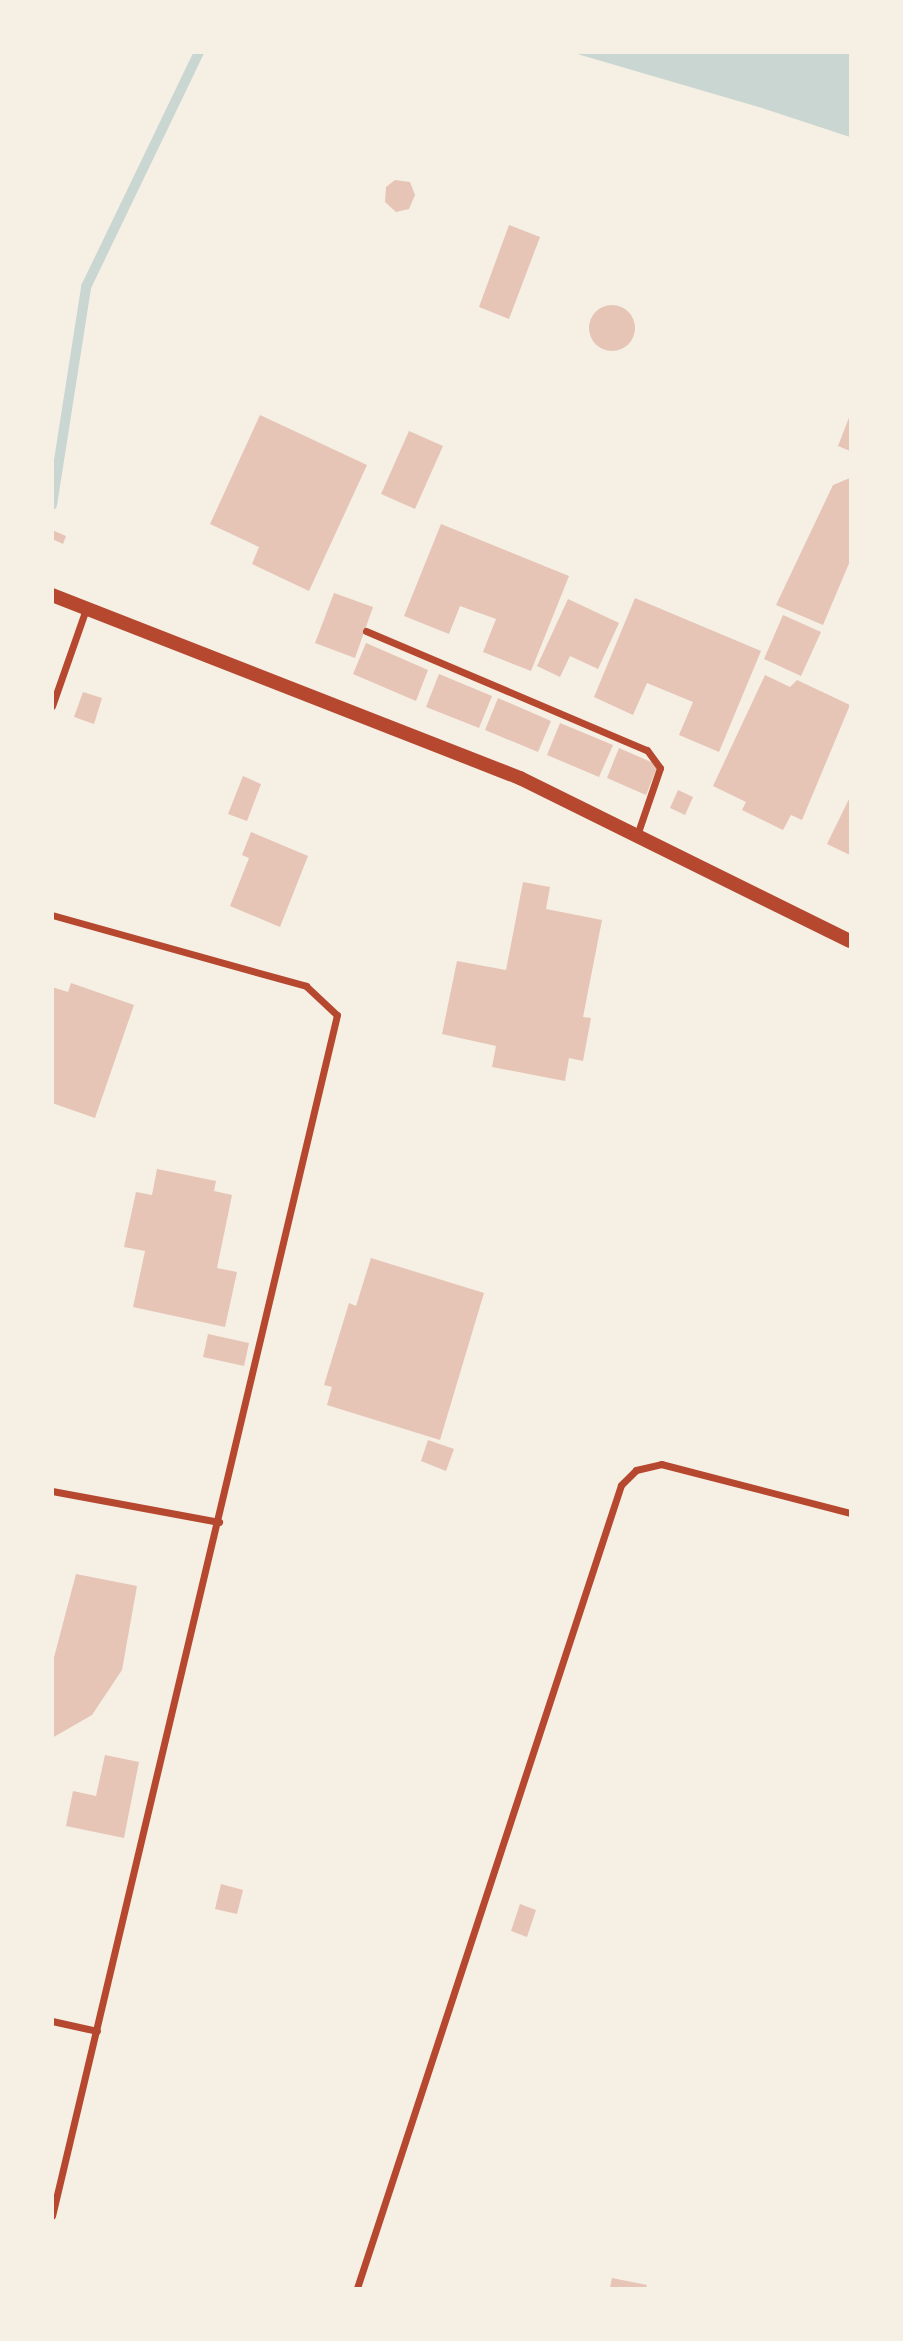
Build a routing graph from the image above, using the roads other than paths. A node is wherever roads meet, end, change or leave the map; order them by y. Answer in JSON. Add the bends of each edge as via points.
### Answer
{"nodes":[{"id":1,"x":52,"y":595,"type":"edge"},
{"id":2,"x":88,"y":606,"type":"junction"},
{"id":3,"x":366,"y":631,"type":"dead end"},
{"id":4,"x":52,"y":706,"type":"edge"},
{"id":5,"x":636,"y":835,"type":"junction"},
{"id":6,"x":52,"y":915,"type":"edge"},
{"id":7,"x":850,"y":941,"type":"edge"},
{"id":8,"x":52,"y":1491,"type":"edge"},
{"id":9,"x":850,"y":1513,"type":"edge"},
{"id":10,"x":219,"y":1522,"type":"junction"},
{"id":11,"x":52,"y":2021,"type":"edge"},
{"id":12,"x":97,"y":2031,"type":"junction"},
{"id":13,"x":52,"y":2216,"type":"edge"},
{"id":14,"x":357,"y":2288,"type":"edge"}],
"edges":[{"from":1,"to":2,"type":"main road"},
{"from":2,"to":4,"type":"street"},
{"from":2,"to":5,"type":"main road","via":[[520,778]]},
{"from":3,"to":5,"type":"street","via":[[647,750],[660,768]]},
{"from":5,"to":7,"type":"main road"},
{"from":6,"to":10,"type":"street","via":[[306,986],[338,1015]]},
{"from":8,"to":10,"type":"street"},
{"from":9,"to":14,"type":"street","via":[[660,1464],[636,1470],[621,1485]]},
{"from":10,"to":12,"type":"street"},
{"from":11,"to":12,"type":"street"},
{"from":12,"to":13,"type":"street"}]}
